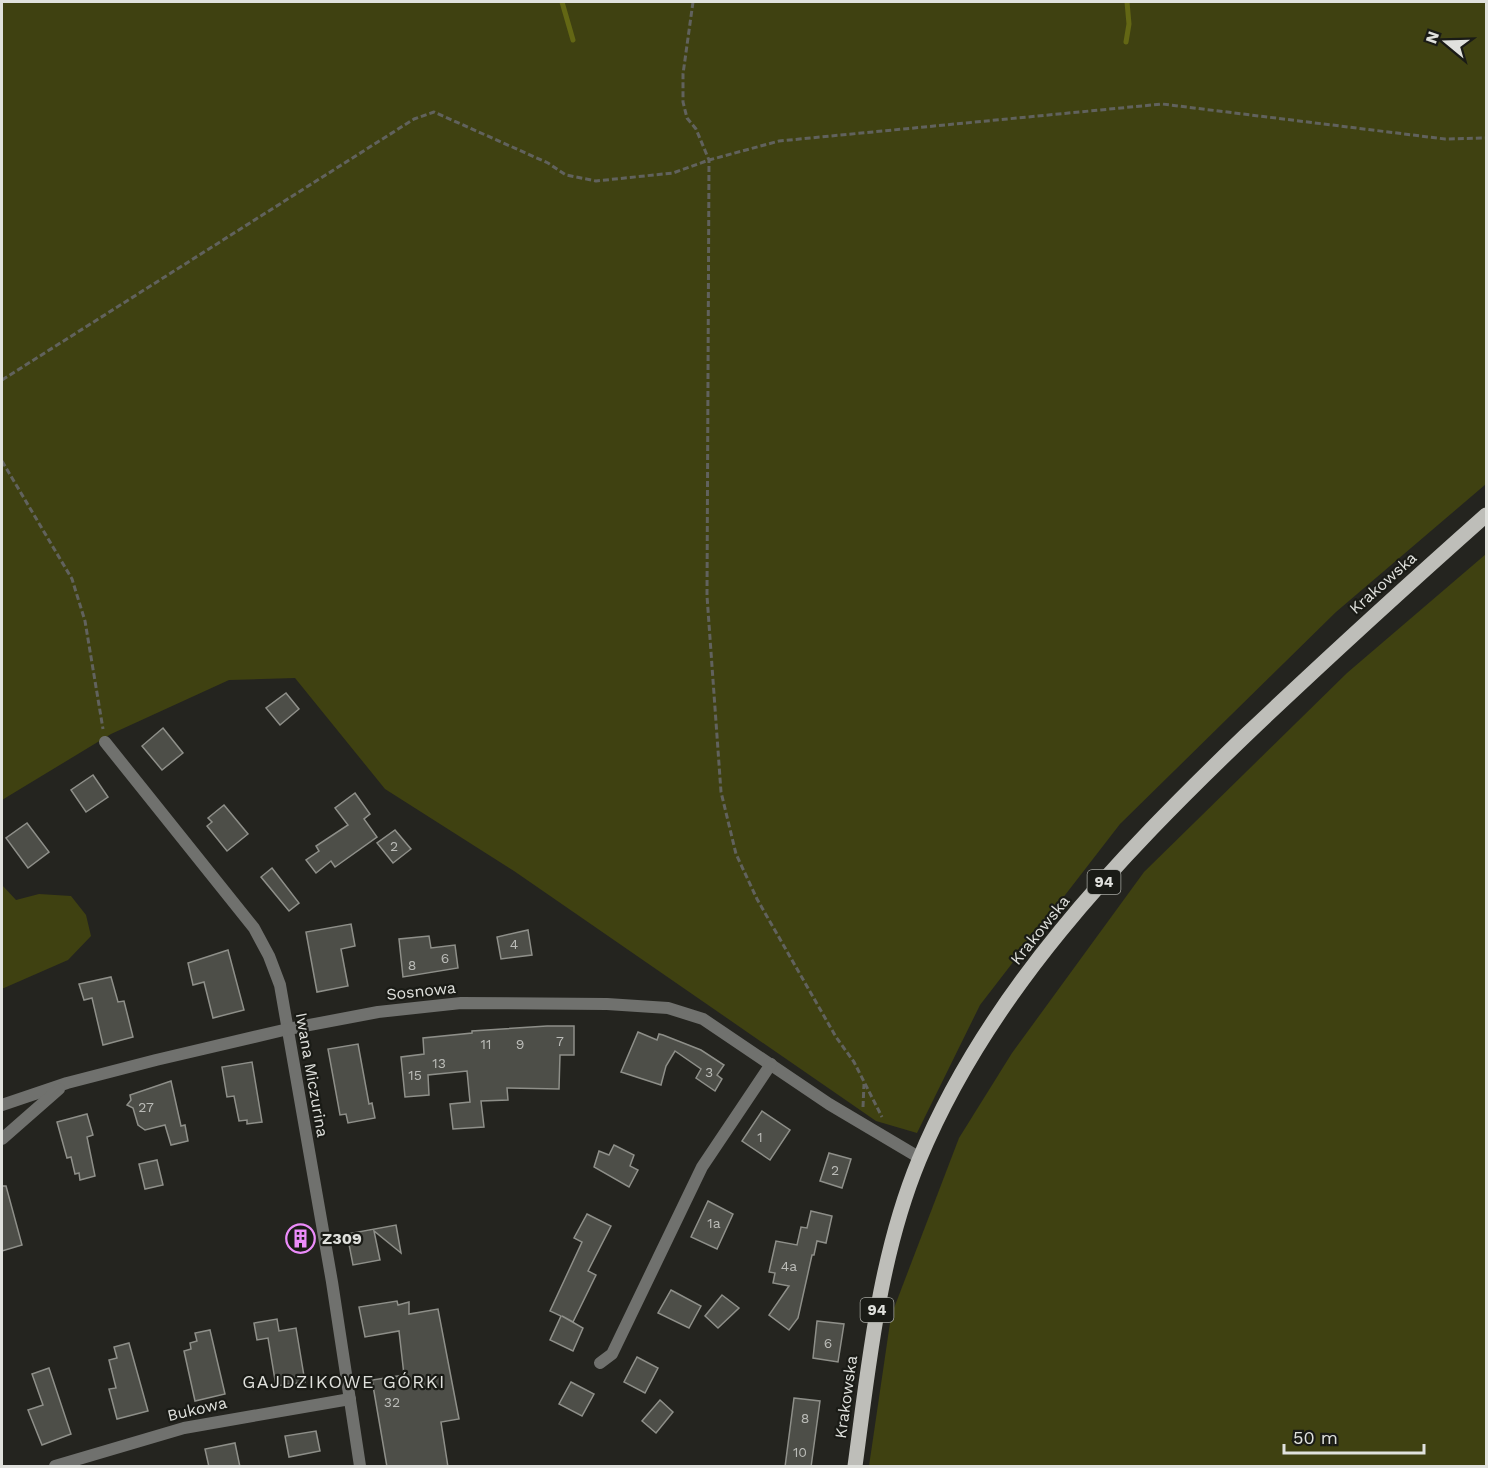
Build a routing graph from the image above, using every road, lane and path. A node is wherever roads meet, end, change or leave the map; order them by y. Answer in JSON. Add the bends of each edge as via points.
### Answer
{"nodes":[{"id":1,"x":693,"y":2,"type":"edge"},
{"id":2,"x":1486,"y":138,"type":"edge"},
{"id":3,"x":709,"y":160,"type":"junction"},
{"id":4,"x":2,"y":380,"type":"edge"},
{"id":5,"x":2,"y":461,"type":"edge"},
{"id":6,"x":1486,"y":514,"type":"edge"},
{"id":7,"x":105,"y":742,"type":"joint"},
{"id":8,"x":288,"y":1029,"type":"junction"},
{"id":9,"x":771,"y":1064,"type":"junction"},
{"id":10,"x":864,"y":1082,"type":"junction"},
{"id":11,"x":66,"y":1083,"type":"junction"},
{"id":12,"x":2,"y":1105,"type":"edge"},
{"id":13,"x":862,"y":1124,"type":"junction"},
{"id":14,"x":2,"y":1140,"type":"edge"},
{"id":15,"x":894,"y":1143,"type":"junction"},
{"id":16,"x":920,"y":1158,"type":"junction"},
{"id":17,"x":600,"y":1363,"type":"dead end"},
{"id":18,"x":350,"y":1399,"type":"junction"},
{"id":19,"x":55,"y":1467,"type":"edge"},
{"id":20,"x":360,"y":1467,"type":"edge"},
{"id":21,"x":855,"y":1467,"type":"edge"}],
"edges":[{"from":1,"to":3,"type":"path","via":[[682,74],[683,102]]},
{"from":2,"to":3,"type":"path","via":[[1445,138],[1162,104],[779,141]]},
{"from":3,"to":4,"type":"path","via":[[673,173],[596,181],[566,175],[548,163],[434,112],[414,119]]},
{"from":3,"to":10,"type":"path","via":[[707,596],[721,792],[736,854],[757,899]]},
{"from":5,"to":7,"type":"path","via":[[72,579],[85,621]]},
{"from":6,"to":16,"type":"main road","name":"Krakowska","number":"94","via":[[1191,788],[1092,895],[1009,1000],[974,1054]]},
{"from":7,"to":8,"type":"street","name":"Iwana Miczurina","via":[[254,928],[280,986]]},
{"from":8,"to":9,"type":"street","name":"Sosnowa","via":[[378,1012],[461,1003],[617,1004],[668,1008],[703,1019]]},
{"from":8,"to":11,"type":"street","name":"Sosnowa"},
{"from":8,"to":18,"type":"street","name":"Iwana Miczurina"},
{"from":9,"to":13,"type":"street","name":"Sosnowa"},
{"from":9,"to":17,"type":"street","via":[[702,1167],[612,1354]]},
{"from":10,"to":13,"type":"path"},
{"from":10,"to":15,"type":"path"},
{"from":11,"to":12,"type":"street","name":"Sosnowa"},
{"from":11,"to":14,"type":"street","name":"Sosnowa"},
{"from":13,"to":15,"type":"street","name":"Sosnowa"},
{"from":15,"to":16,"type":"street","name":"Sosnowa"},
{"from":16,"to":21,"type":"main road","name":"Krakowska","number":"94","via":[[893,1236],[881,1287]]},
{"from":18,"to":19,"type":"street","name":"Bukowa","via":[[184,1428]]},
{"from":18,"to":20,"type":"street","name":"Iwana Miczurina"}]}
